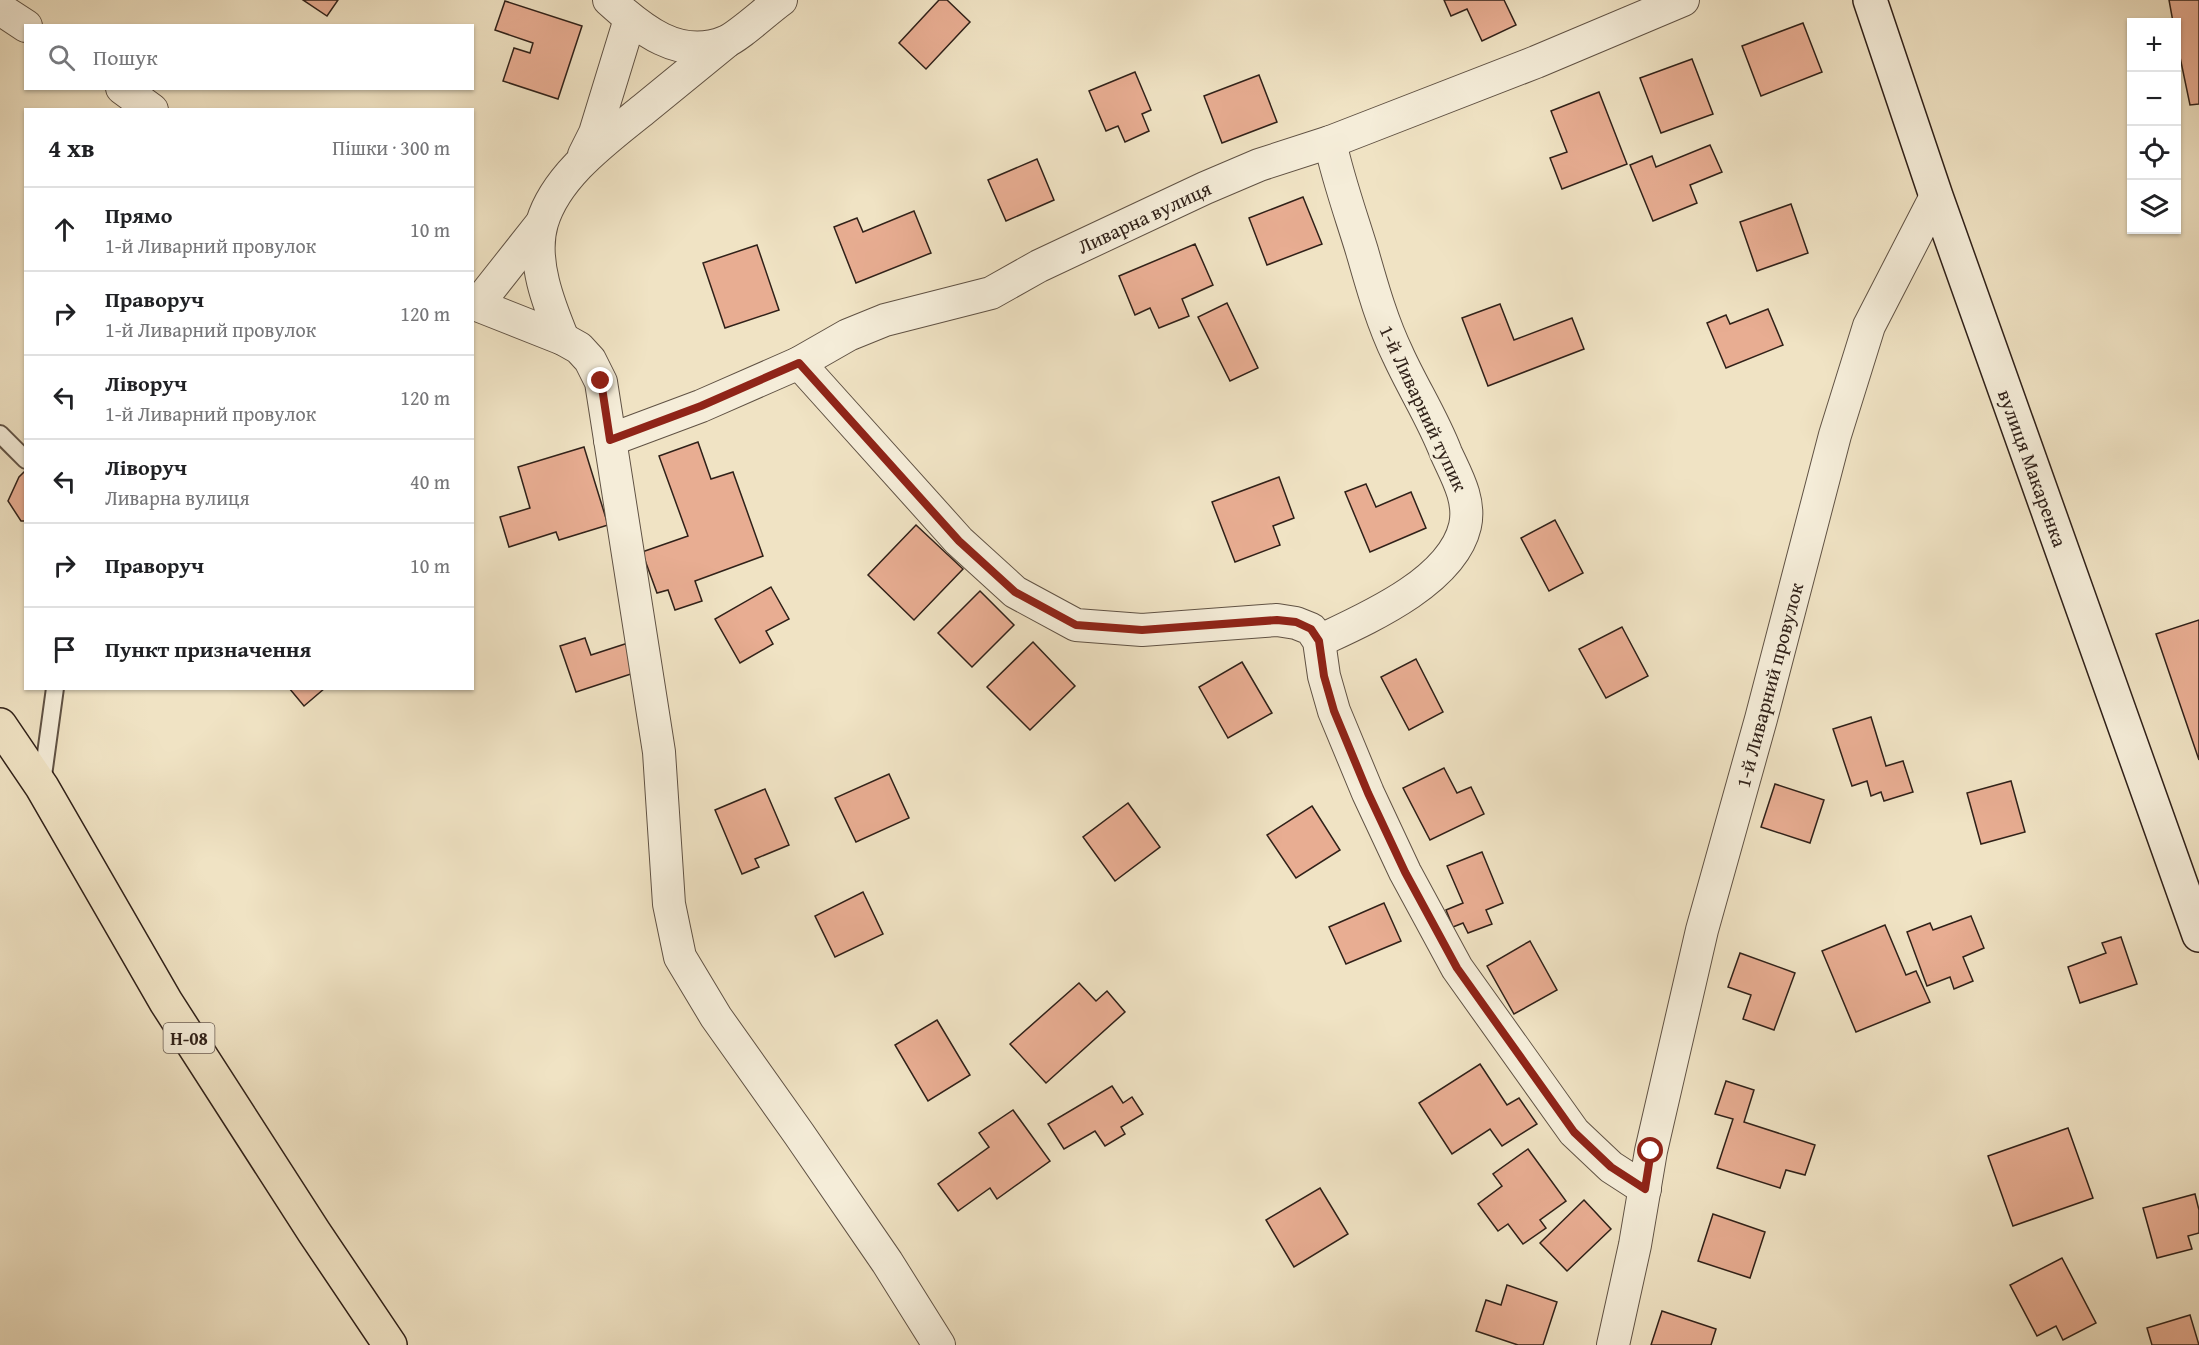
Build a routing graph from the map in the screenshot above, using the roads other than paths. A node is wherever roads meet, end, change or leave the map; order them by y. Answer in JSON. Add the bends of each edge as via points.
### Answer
{"nodes":[{"id":1,"x":781,"y":0,"type":"edge"},
{"id":2,"x":1683,"y":0,"type":"edge"},
{"id":3,"x":1870,"y":0,"type":"edge"},
{"id":4,"x":0,"y":9,"type":"edge"},
{"id":5,"x":619,"y":10,"type":"edge"},
{"id":6,"x":24,"y":25,"type":"edge"},
{"id":7,"x":726,"y":42,"type":"junction"},
{"id":8,"x":125,"y":90,"type":"edge"},
{"id":9,"x":149,"y":108,"type":"edge"},
{"id":10,"x":1330,"y":142,"type":"junction"},
{"id":11,"x":583,"y":159,"type":"junction"},
{"id":12,"x":1936,"y":196,"type":"junction"},
{"id":13,"x":541,"y":224,"type":"junction"},
{"id":14,"x":475,"y":304,"type":"edge"},
{"id":15,"x":563,"y":339,"type":"junction"},
{"id":16,"x":799,"y":363,"type":"junction"},
{"id":17,"x":0,"y":434,"type":"edge"},
{"id":18,"x":610,"y":440,"type":"junction"},
{"id":19,"x":24,"y":458,"type":"edge"},
{"id":20,"x":1319,"y":641,"type":"junction"},
{"id":21,"x":55,"y":690,"type":"edge"},
{"id":22,"x":0,"y":725,"type":"edge"},
{"id":23,"x":42,"y":787,"type":"junction"},
{"id":24,"x":2199,"y":935,"type":"edge"},
{"id":25,"x":1645,"y":1189,"type":"junction"},
{"id":26,"x":390,"y":1345,"type":"edge"},
{"id":27,"x":939,"y":1345,"type":"edge"},
{"id":28,"x":1613,"y":1345,"type":"edge"}],
"edges":[{"from":1,"to":7,"type":"street"},
{"from":2,"to":10,"type":"street","name":"Ливарна вулиця"},
{"from":3,"to":12,"type":"main road","name":"вулиця Макаренка"},
{"from":4,"to":6,"type":"street"},
{"from":5,"to":7,"type":"street","via":[[652,36],[668,43],[700,48]]},
{"from":5,"to":11,"type":"street","via":[[595,133]]},
{"from":7,"to":11,"type":"street"},
{"from":8,"to":9,"type":"street"},
{"from":10,"to":16,"type":"street","name":"Ливарна вулиця","via":[[1205,188],[1039,266],[991,293],[885,320]]},
{"from":10,"to":20,"type":"street","name":"1-й Ливарний тупик","via":[[1379,309],[1466,501],[1465,526],[1456,548],[1431,577],[1405,597]]},
{"from":11,"to":13,"type":"street","via":[[554,198]]},
{"from":12,"to":24,"type":"main road","name":"вулиця Макаренка"},
{"from":12,"to":25,"type":"street","name":"1-й Ливарний провулок","via":[[1869,326],[1835,435],[1702,930]]},
{"from":13,"to":14,"type":"street"},
{"from":13,"to":15,"type":"street","via":[[540,266],[546,299]]},
{"from":14,"to":15,"type":"street"},
{"from":15,"to":18,"type":"street","via":[[579,348],[597,371]]},
{"from":16,"to":18,"type":"street","name":"Ливарна вулиця"},
{"from":16,"to":20,"type":"street","via":[[959,541],[1015,592],[1076,625],[1142,630],[1277,620],[1311,629]]},
{"from":17,"to":19,"type":"lane"},
{"from":18,"to":27,"type":"street","via":[[659,752],[669,904],[680,957],[695,986],[867,1232]]},
{"from":20,"to":25,"type":"street","via":[[1334,711],[1368,793],[1457,968],[1574,1132],[1611,1167]]},
{"from":21,"to":23,"type":"lane"},
{"from":22,"to":23,"type":"main road","number":"Н-08"},
{"from":23,"to":26,"type":"main road","number":"Н-08","via":[[166,1002]]},
{"from":25,"to":28,"type":"street","name":"1-й Ливарний провулок"}]}
